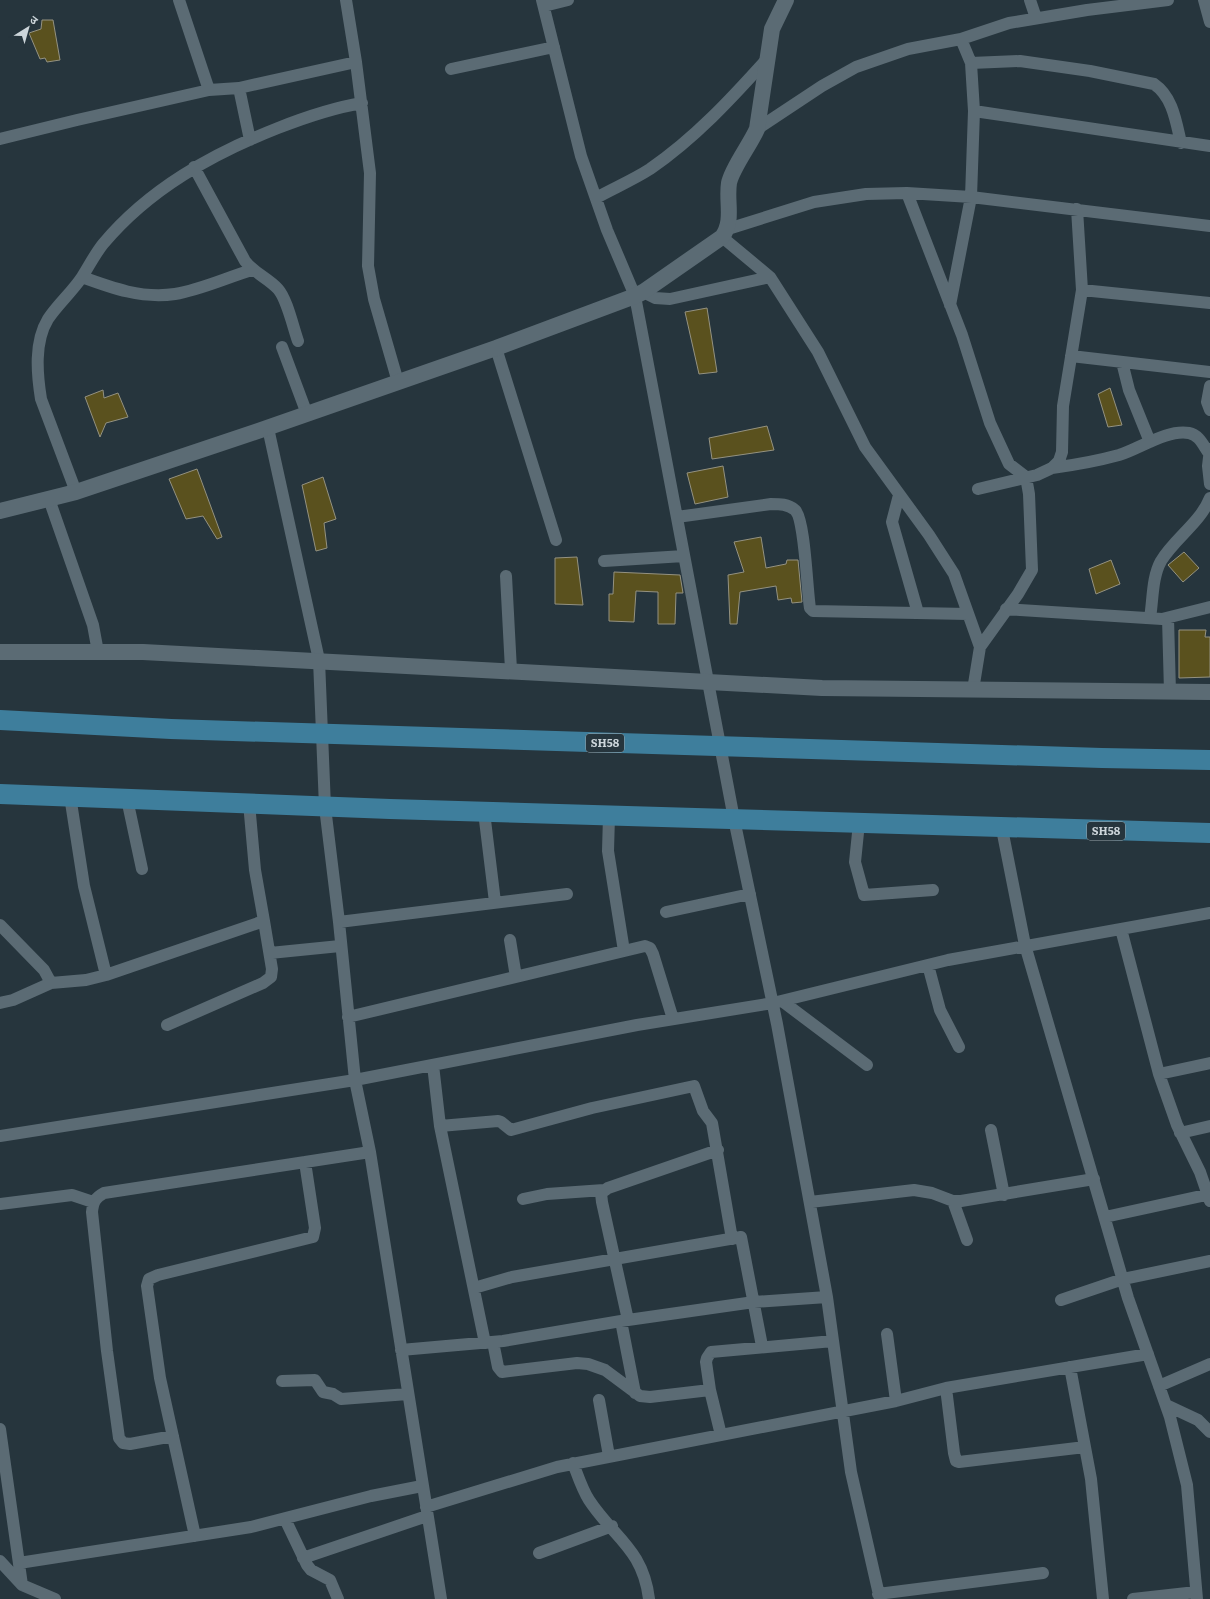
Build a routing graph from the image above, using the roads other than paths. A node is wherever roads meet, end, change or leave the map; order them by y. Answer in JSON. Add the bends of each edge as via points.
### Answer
{"nodes":[{"id":1,"x":178,"y":0,"type":"edge"},
{"id":2,"x":346,"y":0,"type":"edge"},
{"id":3,"x":568,"y":0,"type":"edge"},
{"id":4,"x":786,"y":0,"type":"edge"},
{"id":5,"x":1030,"y":0,"type":"edge"},
{"id":6,"x":1168,"y":0,"type":"edge"},
{"id":7,"x":1204,"y":0,"type":"edge"},
{"id":8,"x":1127,"y":2,"type":"edge"},
{"id":9,"x":543,"y":3,"type":"edge"},
{"id":10,"x":1036,"y":18,"type":"junction"},
{"id":11,"x":1210,"y":22,"type":"edge"},
{"id":12,"x":961,"y":39,"type":"junction"},
{"id":13,"x":554,"y":47,"type":"junction"},
{"id":14,"x":767,"y":59,"type":"junction"},
{"id":15,"x":356,"y":62,"type":"junction"},
{"id":16,"x":971,"y":63,"type":"junction"},
{"id":17,"x":451,"y":69,"type":"dead end"},
{"id":18,"x":239,"y":88,"type":"junction"},
{"id":19,"x":209,"y":90,"type":"junction"},
{"id":20,"x":362,"y":103,"type":"junction"},
{"id":21,"x":974,"y":111,"type":"junction"},
{"id":22,"x":757,"y":129,"type":"junction"},
{"id":23,"x":0,"y":139,"type":"edge"},
{"id":24,"x":250,"y":140,"type":"junction"},
{"id":25,"x":1181,"y":143,"type":"junction"},
{"id":26,"x":1210,"y":146,"type":"edge"},
{"id":27,"x":194,"y":167,"type":"junction"},
{"id":28,"x":908,"y":193,"type":"junction"},
{"id":29,"x":971,"y":197,"type":"junction"},
{"id":30,"x":596,"y":198,"type":"junction"},
{"id":31,"x":1077,"y":209,"type":"junction"},
{"id":32,"x":1210,"y":226,"type":"edge"},
{"id":33,"x":725,"y":233,"type":"junction"},
{"id":34,"x":252,"y":270,"type":"junction"},
{"id":35,"x":82,"y":277,"type":"junction"},
{"id":36,"x":770,"y":277,"type":"junction"},
{"id":37,"x":1082,"y":290,"type":"junction"},
{"id":38,"x":639,"y":294,"type":"junction"},
{"id":39,"x":1210,"y":302,"type":"edge"},
{"id":40,"x":950,"y":304,"type":"junction"},
{"id":41,"x":298,"y":341,"type":"dead end"},
{"id":42,"x":282,"y":346,"type":"dead end"},
{"id":43,"x":496,"y":348,"type":"junction"},
{"id":44,"x":1071,"y":356,"type":"junction"},
{"id":45,"x":1122,"y":362,"type":"junction"},
{"id":46,"x":1210,"y":372,"type":"edge"},
{"id":47,"x":398,"y":382,"type":"junction"},
{"id":48,"x":1210,"y":386,"type":"edge"},
{"id":49,"x":1210,"y":410,"type":"edge"},
{"id":50,"x":307,"y":414,"type":"junction"},
{"id":51,"x":268,"y":428,"type":"junction"},
{"id":52,"x":1150,"y":442,"type":"junction"},
{"id":53,"x":1209,"y":450,"type":"edge"},
{"id":54,"x":1052,"y":468,"type":"junction"},
{"id":55,"x":1026,"y":477,"type":"junction"},
{"id":56,"x":1210,"y":484,"type":"edge"},
{"id":57,"x":978,"y":489,"type":"dead end"},
{"id":58,"x":76,"y":492,"type":"junction"},
{"id":59,"x":899,"y":495,"type":"junction"},
{"id":60,"x":1210,"y":498,"type":"edge"},
{"id":61,"x":49,"y":499,"type":"junction"},
{"id":62,"x":0,"y":511,"type":"edge"},
{"id":63,"x":677,"y":517,"type":"junction"},
{"id":64,"x":556,"y":540,"type":"dead end"},
{"id":65,"x":684,"y":556,"type":"junction"},
{"id":66,"x":604,"y":561,"type":"dead end"},
{"id":67,"x":506,"y":576,"type":"dead end"},
{"id":68,"x":1210,"y":607,"type":"edge"},
{"id":69,"x":1006,"y":609,"type":"junction"},
{"id":70,"x":918,"y":613,"type":"junction"},
{"id":71,"x":968,"y":614,"type":"junction"},
{"id":72,"x":1150,"y":618,"type":"junction"},
{"id":73,"x":1168,"y":618,"type":"junction"},
{"id":74,"x":980,"y":647,"type":"junction"},
{"id":75,"x":0,"y":652,"type":"edge"},
{"id":76,"x":98,"y":652,"type":"junction"},
{"id":77,"x":319,"y":660,"type":"junction"},
{"id":78,"x":511,"y":670,"type":"junction"},
{"id":79,"x":709,"y":681,"type":"junction"},
{"id":80,"x":973,"y":690,"type":"junction"},
{"id":81,"x":1170,"y":692,"type":"junction"},
{"id":82,"x":1210,"y":692,"type":"edge"},
{"id":83,"x":0,"y":720,"type":"edge"},
{"id":84,"x":322,"y":734,"type":"junction"},
{"id":85,"x":722,"y":746,"type":"junction"},
{"id":86,"x":1210,"y":760,"type":"edge"},
{"id":87,"x":0,"y":794,"type":"edge"},
{"id":88,"x":70,"y":796,"type":"junction"},
{"id":89,"x":127,"y":798,"type":"junction"},
{"id":90,"x":249,"y":804,"type":"junction"},
{"id":91,"x":324,"y":807,"type":"junction"},
{"id":92,"x":484,"y":812,"type":"junction"},
{"id":93,"x":609,"y":816,"type":"junction"},
{"id":94,"x":734,"y":819,"type":"junction"},
{"id":95,"x":859,"y":823,"type":"junction"},
{"id":96,"x":1002,"y":829,"type":"junction"},
{"id":97,"x":1210,"y":833,"type":"edge"},
{"id":98,"x":142,"y":869,"type":"dead end"},
{"id":99,"x":933,"y":890,"type":"dead end"},
{"id":100,"x":567,"y":894,"type":"dead end"},
{"id":101,"x":750,"y":894,"type":"junction"},
{"id":102,"x":495,"y":902,"type":"junction"},
{"id":103,"x":666,"y":912,"type":"dead end"},
{"id":104,"x":1210,"y":913,"type":"edge"},
{"id":105,"x":264,"y":921,"type":"junction"},
{"id":106,"x":339,"y":922,"type":"junction"},
{"id":107,"x":0,"y":925,"type":"edge"},
{"id":108,"x":1121,"y":929,"type":"junction"},
{"id":109,"x":510,"y":940,"type":"dead end"},
{"id":110,"x":340,"y":946,"type":"junction"},
{"id":111,"x":1025,"y":946,"type":"junction"},
{"id":112,"x":624,"y":951,"type":"junction"},
{"id":113,"x":270,"y":953,"type":"junction"},
{"id":114,"x":928,"y":965,"type":"junction"},
{"id":115,"x":106,"y":975,"type":"junction"},
{"id":116,"x":516,"y":977,"type":"junction"},
{"id":117,"x":51,"y":983,"type":"junction"},
{"id":118,"x":778,"y":1002,"type":"junction"},
{"id":119,"x":0,"y":1003,"type":"edge"},
{"id":120,"x":348,"y":1017,"type":"junction"},
{"id":121,"x":673,"y":1019,"type":"junction"},
{"id":122,"x":167,"y":1025,"type":"dead end"},
{"id":123,"x":958,"y":1047,"type":"dead end"},
{"id":124,"x":1210,"y":1063,"type":"edge"},
{"id":125,"x":433,"y":1065,"type":"junction"},
{"id":126,"x":867,"y":1065,"type":"dead end"},
{"id":127,"x":1159,"y":1074,"type":"junction"},
{"id":128,"x":355,"y":1080,"type":"junction"},
{"id":129,"x":440,"y":1126,"type":"junction"},
{"id":130,"x":1210,"y":1126,"type":"edge"},
{"id":131,"x":991,"y":1130,"type":"dead end"},
{"id":132,"x":1180,"y":1133,"type":"junction"},
{"id":133,"x":0,"y":1136,"type":"edge"},
{"id":134,"x":718,"y":1150,"type":"junction"},
{"id":135,"x":370,"y":1152,"type":"junction"},
{"id":136,"x":305,"y":1162,"type":"junction"},
{"id":137,"x":1094,"y":1179,"type":"junction"},
{"id":138,"x":604,"y":1190,"type":"junction"},
{"id":139,"x":1004,"y":1194,"type":"junction"},
{"id":140,"x":1209,"y":1197,"type":"edge"},
{"id":141,"x":523,"y":1199,"type":"dead end"},
{"id":142,"x":953,"y":1201,"type":"junction"},
{"id":143,"x":93,"y":1202,"type":"junction"},
{"id":144,"x":810,"y":1202,"type":"junction"},
{"id":145,"x":0,"y":1204,"type":"edge"},
{"id":146,"x":1105,"y":1217,"type":"junction"},
{"id":147,"x":732,"y":1239,"type":"junction"},
{"id":148,"x":967,"y":1240,"type":"dead end"},
{"id":149,"x":614,"y":1259,"type":"junction"},
{"id":150,"x":1210,"y":1261,"type":"edge"},
{"id":151,"x":1123,"y":1279,"type":"junction"},
{"id":152,"x":474,"y":1288,"type":"junction"},
{"id":153,"x":827,"y":1297,"type":"junction"},
{"id":154,"x":1061,"y":1300,"type":"dead end"},
{"id":155,"x":754,"y":1302,"type":"junction"},
{"id":156,"x":624,"y":1321,"type":"junction"},
{"id":157,"x":887,"y":1334,"type":"dead end"},
{"id":158,"x":832,"y":1341,"type":"junction"},
{"id":159,"x":489,"y":1343,"type":"junction"},
{"id":160,"x":762,"y":1346,"type":"junction"},
{"id":161,"x":401,"y":1350,"type":"junction"},
{"id":162,"x":1148,"y":1354,"type":"junction"},
{"id":163,"x":1210,"y":1364,"type":"edge"},
{"id":164,"x":1070,"y":1367,"type":"junction"},
{"id":165,"x":282,"y":1381,"type":"dead end"},
{"id":166,"x":1159,"y":1386,"type":"junction"},
{"id":167,"x":946,"y":1388,"type":"junction"},
{"id":168,"x":710,"y":1390,"type":"junction"},
{"id":169,"x":408,"y":1394,"type":"junction"},
{"id":170,"x":635,"y":1394,"type":"junction"},
{"id":171,"x":599,"y":1400,"type":"dead end"},
{"id":172,"x":896,"y":1401,"type":"junction"},
{"id":173,"x":1166,"y":1405,"type":"junction"},
{"id":174,"x":842,"y":1412,"type":"junction"},
{"id":175,"x":0,"y":1429,"type":"edge"},
{"id":176,"x":1210,"y":1432,"type":"edge"},
{"id":177,"x":721,"y":1435,"type":"junction"},
{"id":178,"x":173,"y":1436,"type":"junction"},
{"id":179,"x":1085,"y":1447,"type":"junction"},
{"id":180,"x":609,"y":1456,"type":"junction"},
{"id":181,"x":573,"y":1463,"type":"junction"},
{"id":182,"x":422,"y":1486,"type":"junction"},
{"id":183,"x":426,"y":1512,"type":"junction"},
{"id":184,"x":285,"y":1519,"type":"junction"},
{"id":185,"x":612,"y":1526,"type":"junction"},
{"id":186,"x":195,"y":1536,"type":"junction"},
{"id":187,"x":539,"y":1553,"type":"dead end"},
{"id":188,"x":303,"y":1558,"type":"junction"},
{"id":189,"x":0,"y":1561,"type":"edge"},
{"id":190,"x":19,"y":1563,"type":"junction"},
{"id":191,"x":1043,"y":1573,"type":"dead end"},
{"id":192,"x":22,"y":1585,"type":"junction"},
{"id":193,"x":879,"y":1596,"type":"edge"},
{"id":194,"x":1196,"y":1596,"type":"edge"},
{"id":195,"x":55,"y":1599,"type":"edge"},
{"id":196,"x":338,"y":1599,"type":"edge"},
{"id":197,"x":441,"y":1599,"type":"edge"},
{"id":198,"x":649,"y":1599,"type":"edge"},
{"id":199,"x":1103,"y":1599,"type":"edge"},
{"id":200,"x":1133,"y":1599,"type":"edge"}],
"edges":[{"from":1,"to":19,"type":"street"},
{"from":2,"to":15,"type":"street"},
{"from":3,"to":9,"type":"street"},
{"from":4,"to":14,"type":"street","via":[[772,29]]},
{"from":5,"to":10,"type":"street"},
{"from":6,"to":8,"type":"street"},
{"from":7,"to":11,"type":"street"},
{"from":8,"to":10,"type":"street"},
{"from":9,"to":13,"type":"street"},
{"from":10,"to":12,"type":"street","via":[[1009,23]]},
{"from":12,"to":16,"type":"street"},
{"from":12,"to":22,"type":"street","via":[[908,49],[856,67]]},
{"from":13,"to":17,"type":"street"},
{"from":13,"to":30,"type":"street","via":[[581,156]]},
{"from":14,"to":22,"type":"street"},
{"from":14,"to":30,"type":"street","via":[[719,112],[668,156],[648,170]]},
{"from":15,"to":18,"type":"street"},
{"from":15,"to":20,"type":"street"},
{"from":16,"to":21,"type":"street"},
{"from":16,"to":25,"type":"street","via":[[1020,61],[1154,84],[1162,89],[1166,96],[1174,114]]},
{"from":18,"to":19,"type":"street"},
{"from":18,"to":24,"type":"street"},
{"from":19,"to":23,"type":"street"},
{"from":20,"to":24,"type":"street","via":[[340,106],[315,114]]},
{"from":20,"to":47,"type":"street","via":[[370,173],[368,266],[374,299]]},
{"from":21,"to":25,"type":"street"},
{"from":21,"to":29,"type":"street"},
{"from":22,"to":33,"type":"street","via":[[733,170],[729,183]]},
{"from":24,"to":27,"type":"street"},
{"from":25,"to":26,"type":"street"},
{"from":27,"to":34,"type":"street"},
{"from":27,"to":35,"type":"street","via":[[153,195],[122,224],[102,245]]},
{"from":28,"to":29,"type":"street"},
{"from":28,"to":33,"type":"street","via":[[866,194],[814,202]]},
{"from":28,"to":40,"type":"street"},
{"from":29,"to":31,"type":"street"},
{"from":29,"to":40,"type":"street"},
{"from":30,"to":38,"type":"street"},
{"from":31,"to":32,"type":"street"},
{"from":31,"to":37,"type":"street"},
{"from":33,"to":36,"type":"street"},
{"from":33,"to":38,"type":"street"},
{"from":34,"to":35,"type":"street","via":[[176,294],[158,295],[114,289]]},
{"from":34,"to":41,"type":"street","via":[[278,289]]},
{"from":35,"to":58,"type":"street","via":[[48,320],[38,346],[41,399]]},
{"from":36,"to":38,"type":"street","via":[[670,299]]},
{"from":36,"to":59,"type":"street","via":[[818,352],[865,447]]},
{"from":37,"to":39,"type":"street"},
{"from":37,"to":44,"type":"street"},
{"from":38,"to":43,"type":"street"},
{"from":38,"to":63,"type":"street"},
{"from":40,"to":55,"type":"street","via":[[990,423],[1010,464]]},
{"from":42,"to":50,"type":"street"},
{"from":43,"to":47,"type":"street"},
{"from":43,"to":64,"type":"street"},
{"from":44,"to":45,"type":"street"},
{"from":44,"to":54,"type":"street","via":[[1063,406],[1062,452],[1059,461]]},
{"from":45,"to":46,"type":"street"},
{"from":45,"to":52,"type":"street","via":[[1129,390]]},
{"from":47,"to":50,"type":"street"},
{"from":48,"to":49,"type":"street","via":[[1207,402]]},
{"from":50,"to":51,"type":"street"},
{"from":51,"to":58,"type":"street"},
{"from":51,"to":77,"type":"street"},
{"from":52,"to":53,"type":"street","via":[[1170,435],[1190,433]]},
{"from":52,"to":54,"type":"street","via":[[1100,460]]},
{"from":53,"to":56,"type":"street"},
{"from":54,"to":55,"type":"street"},
{"from":55,"to":57,"type":"street"},
{"from":55,"to":69,"type":"street","via":[[1031,510],[1032,570]]},
{"from":58,"to":61,"type":"street"},
{"from":59,"to":70,"type":"street","via":[[892,522]]},
{"from":59,"to":71,"type":"street","via":[[930,535],[954,574]]},
{"from":60,"to":72,"type":"street","via":[[1197,520],[1160,562]]},
{"from":61,"to":62,"type":"street"},
{"from":61,"to":76,"type":"street","via":[[93,625]]},
{"from":63,"to":65,"type":"street"},
{"from":63,"to":70,"type":"street","via":[[771,504],[790,507],[796,511],[801,524],[811,610]]},
{"from":65,"to":66,"type":"street"},
{"from":65,"to":79,"type":"street"},
{"from":67,"to":78,"type":"street"},
{"from":68,"to":73,"type":"street"},
{"from":69,"to":72,"type":"street"},
{"from":69,"to":74,"type":"street"},
{"from":70,"to":71,"type":"street"},
{"from":71,"to":74,"type":"street"},
{"from":72,"to":73,"type":"street"},
{"from":73,"to":81,"type":"street"},
{"from":74,"to":80,"type":"street"},
{"from":75,"to":76,"type":"street"},
{"from":76,"to":77,"type":"street"},
{"from":77,"to":78,"type":"street"},
{"from":77,"to":84,"type":"street"},
{"from":78,"to":79,"type":"street"},
{"from":79,"to":80,"type":"street","via":[[822,688]]},
{"from":79,"to":85,"type":"street"},
{"from":80,"to":81,"type":"street"},
{"from":81,"to":82,"type":"street"},
{"from":83,"to":84,"type":"main road","number":"SH58"},
{"from":84,"to":85,"type":"main road","number":"SH58"},
{"from":84,"to":91,"type":"street"},
{"from":85,"to":86,"type":"main road","number":"SH58"},
{"from":85,"to":94,"type":"street"},
{"from":87,"to":88,"type":"main road","number":"SH58"},
{"from":88,"to":89,"type":"main road","number":"SH58"},
{"from":88,"to":115,"type":"street","via":[[84,886]]},
{"from":89,"to":90,"type":"main road","number":"SH58"},
{"from":89,"to":98,"type":"street"},
{"from":90,"to":91,"type":"main road","number":"SH58"},
{"from":90,"to":105,"type":"street","via":[[255,870]]},
{"from":91,"to":92,"type":"main road","number":"SH58"},
{"from":91,"to":106,"type":"street"},
{"from":92,"to":93,"type":"main road","number":"SH58"},
{"from":92,"to":102,"type":"street"},
{"from":93,"to":94,"type":"main road","number":"SH58"},
{"from":93,"to":112,"type":"street","via":[[608,851]]},
{"from":94,"to":95,"type":"main road","number":"SH58"},
{"from":94,"to":101,"type":"street"},
{"from":95,"to":96,"type":"main road","number":"SH58"},
{"from":95,"to":99,"type":"street","via":[[855,862],[864,895]]},
{"from":96,"to":97,"type":"main road","number":"SH58"},
{"from":96,"to":111,"type":"street"},
{"from":100,"to":102,"type":"street"},
{"from":101,"to":103,"type":"street"},
{"from":101,"to":118,"type":"street"},
{"from":102,"to":106,"type":"street"},
{"from":104,"to":108,"type":"street"},
{"from":105,"to":113,"type":"street"},
{"from":105,"to":115,"type":"street"},
{"from":106,"to":110,"type":"street"},
{"from":107,"to":117,"type":"street","via":[[44,970]]},
{"from":108,"to":111,"type":"street"},
{"from":108,"to":127,"type":"street"},
{"from":109,"to":116,"type":"street"},
{"from":110,"to":113,"type":"street"},
{"from":110,"to":120,"type":"street"},
{"from":111,"to":114,"type":"street"},
{"from":111,"to":137,"type":"street"},
{"from":112,"to":116,"type":"street"},
{"from":112,"to":121,"type":"street","via":[[645,946],[652,950]]},
{"from":113,"to":122,"type":"street","via":[[271,977],[263,983]]},
{"from":114,"to":118,"type":"street"},
{"from":114,"to":123,"type":"street","via":[[940,1010]]},
{"from":115,"to":117,"type":"street","via":[[86,980]]},
{"from":116,"to":120,"type":"street"},
{"from":117,"to":119,"type":"street"},
{"from":118,"to":121,"type":"street"},
{"from":118,"to":126,"type":"street"},
{"from":118,"to":144,"type":"street"},
{"from":120,"to":128,"type":"street"},
{"from":121,"to":125,"type":"street"},
{"from":124,"to":127,"type":"street"},
{"from":125,"to":128,"type":"street"},
{"from":125,"to":129,"type":"street"},
{"from":127,"to":132,"type":"street"},
{"from":128,"to":133,"type":"street"},
{"from":128,"to":135,"type":"street"},
{"from":129,"to":134,"type":"street","via":[[498,1121],[511,1130],[692,1085],[696,1089],[702,1111],[712,1123]]},
{"from":129,"to":152,"type":"street"},
{"from":130,"to":132,"type":"street"},
{"from":131,"to":139,"type":"street"},
{"from":132,"to":140,"type":"street","via":[[1200,1172]]},
{"from":134,"to":138,"type":"street"},
{"from":134,"to":147,"type":"street"},
{"from":135,"to":136,"type":"street"},
{"from":135,"to":161,"type":"street"},
{"from":136,"to":143,"type":"street","via":[[104,1193]]},
{"from":136,"to":178,"type":"street","via":[[315,1228],[313,1237],[158,1275],[152,1277],[148,1283],[160,1378]]},
{"from":137,"to":139,"type":"street"},
{"from":137,"to":146,"type":"street"},
{"from":138,"to":141,"type":"street","via":[[547,1194]]},
{"from":138,"to":149,"type":"street","via":[[601,1196]]},
{"from":139,"to":142,"type":"street"},
{"from":140,"to":146,"type":"street"},
{"from":142,"to":144,"type":"street","via":[[914,1190]]},
{"from":142,"to":148,"type":"street"},
{"from":143,"to":145,"type":"street","via":[[72,1195]]},
{"from":143,"to":178,"type":"street","via":[[119,1438],[123,1443],[130,1444]]},
{"from":144,"to":153,"type":"street"},
{"from":146,"to":151,"type":"street"},
{"from":147,"to":149,"type":"street"},
{"from":147,"to":155,"type":"street","via":[[741,1237]]},
{"from":149,"to":152,"type":"street","via":[[512,1277]]},
{"from":149,"to":156,"type":"street"},
{"from":150,"to":151,"type":"street"},
{"from":151,"to":154,"type":"street"},
{"from":151,"to":162,"type":"street"},
{"from":152,"to":159,"type":"street"},
{"from":153,"to":155,"type":"street"},
{"from":153,"to":158,"type":"street"},
{"from":155,"to":156,"type":"street"},
{"from":155,"to":160,"type":"street"},
{"from":156,"to":159,"type":"street"},
{"from":156,"to":170,"type":"street"},
{"from":157,"to":172,"type":"street"},
{"from":158,"to":160,"type":"street"},
{"from":158,"to":174,"type":"street"},
{"from":159,"to":161,"type":"street"},
{"from":159,"to":170,"type":"street","via":[[502,1372],[577,1363],[588,1364],[605,1370]]},
{"from":160,"to":168,"type":"street","via":[[711,1352],[706,1362]]},
{"from":161,"to":169,"type":"street"},
{"from":162,"to":164,"type":"street"},
{"from":162,"to":166,"type":"street"},
{"from":163,"to":166,"type":"street"},
{"from":164,"to":167,"type":"street"},
{"from":164,"to":179,"type":"street"},
{"from":165,"to":169,"type":"street","via":[[314,1380],[323,1392],[334,1394],[340,1399]]},
{"from":166,"to":173,"type":"street"},
{"from":167,"to":172,"type":"street"},
{"from":167,"to":179,"type":"street","via":[[956,1461]]},
{"from":168,"to":170,"type":"street","via":[[650,1397]]},
{"from":168,"to":177,"type":"street"},
{"from":169,"to":182,"type":"street"},
{"from":171,"to":180,"type":"street"},
{"from":172,"to":174,"type":"street"},
{"from":173,"to":176,"type":"street","via":[[1198,1420]]},
{"from":173,"to":194,"type":"street","via":[[1187,1485]]},
{"from":174,"to":177,"type":"street"},
{"from":174,"to":193,"type":"street","via":[[851,1472]]},
{"from":175,"to":190,"type":"street"},
{"from":177,"to":180,"type":"street"},
{"from":178,"to":186,"type":"street"},
{"from":179,"to":199,"type":"street","via":[[1097,1522]]},
{"from":180,"to":181,"type":"street"},
{"from":181,"to":183,"type":"street","via":[[557,1466]]},
{"from":181,"to":185,"type":"street","via":[[590,1501]]},
{"from":182,"to":183,"type":"street"},
{"from":182,"to":184,"type":"street","via":[[371,1496]]},
{"from":183,"to":188,"type":"street"},
{"from":183,"to":197,"type":"street"},
{"from":184,"to":186,"type":"street"},
{"from":184,"to":188,"type":"street"},
{"from":185,"to":187,"type":"street"},
{"from":185,"to":198,"type":"street","via":[[635,1555],[643,1570]]},
{"from":186,"to":190,"type":"street"},
{"from":188,"to":196,"type":"street","via":[[311,1570],[330,1580]]},
{"from":189,"to":192,"type":"street"},
{"from":190,"to":192,"type":"street"},
{"from":191,"to":193,"type":"street"},
{"from":192,"to":195,"type":"street"},
{"from":194,"to":200,"type":"street"}]}
